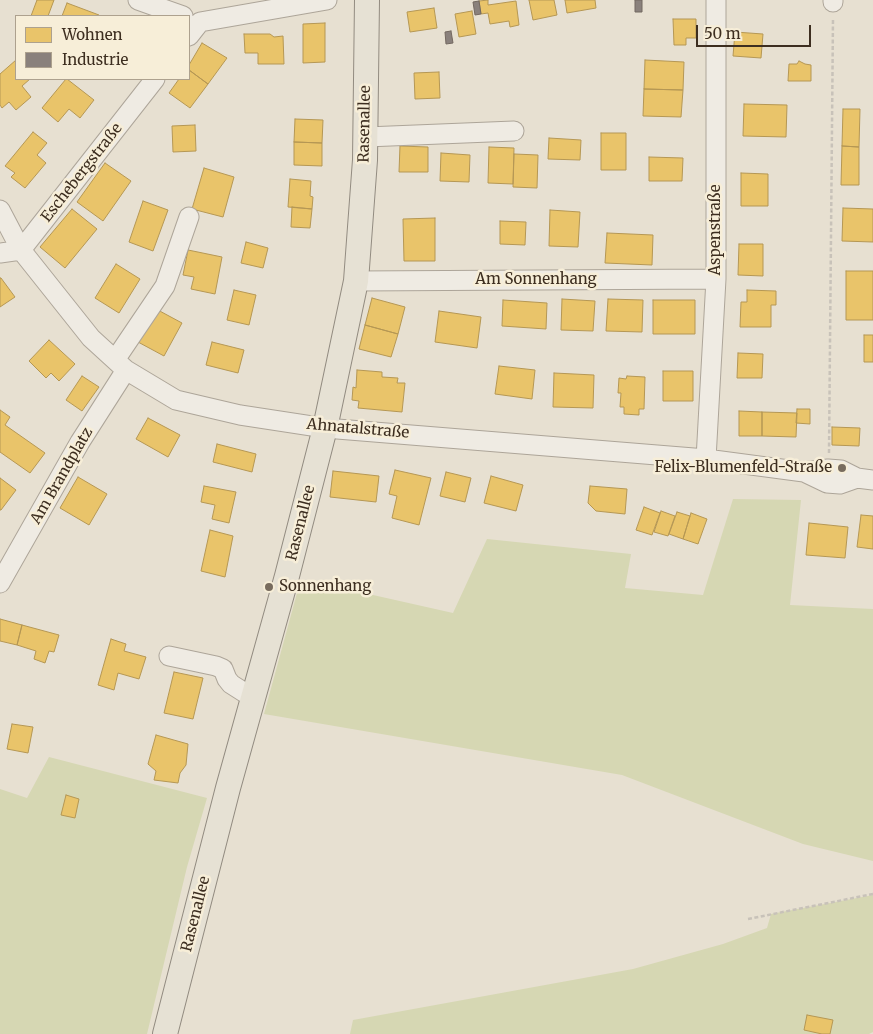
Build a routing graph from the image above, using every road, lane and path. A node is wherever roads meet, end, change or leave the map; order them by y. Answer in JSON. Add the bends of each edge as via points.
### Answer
{"nodes":[{"id":1,"x":138,"y":0,"type":"edge"},
{"id":2,"x":327,"y":0,"type":"edge"},
{"id":3,"x":367,"y":0,"type":"edge"},
{"id":4,"x":716,"y":0,"type":"edge"},
{"id":5,"x":833,"y":1,"type":"edge"},
{"id":6,"x":172,"y":15,"type":"edge"},
{"id":7,"x":190,"y":23,"type":"edge"},
{"id":8,"x":154,"y":80,"type":"edge"},
{"id":9,"x":514,"y":131,"type":"dead end"},
{"id":10,"x":366,"y":137,"type":"junction"},
{"id":11,"x":0,"y":210,"type":"edge"},
{"id":12,"x":190,"y":217,"type":"dead end"},
{"id":13,"x":21,"y":250,"type":"junction"},
{"id":14,"x":0,"y":253,"type":"edge"},
{"id":15,"x":716,"y":279,"type":"junction"},
{"id":16,"x":356,"y":281,"type":"junction"},
{"id":17,"x":121,"y":365,"type":"junction"},
{"id":18,"x":325,"y":428,"type":"junction"},
{"id":19,"x":706,"y":459,"type":"junction"},
{"id":20,"x":828,"y":469,"type":"junction"},
{"id":21,"x":804,"y":472,"type":"junction"},
{"id":22,"x":865,"y":479,"type":"edge"},
{"id":23,"x":0,"y":583,"type":"edge"},
{"id":24,"x":169,"y":656,"type":"dead end"},
{"id":25,"x":253,"y":698,"type":"junction"},
{"id":26,"x":873,"y":894,"type":"edge"},
{"id":27,"x":748,"y":919,"type":"dead end"},
{"id":28,"x":165,"y":1034,"type":"edge"}],
"edges":[{"from":1,"to":6,"type":"street"},
{"from":2,"to":7,"type":"street"},
{"from":3,"to":10,"type":"main road","name":"Rasenallee"},
{"from":4,"to":15,"type":"street","name":"Aspenstraße"},
{"from":5,"to":20,"type":"path"},
{"from":8,"to":13,"type":"street","name":"Eschebergstraße"},
{"from":9,"to":10,"type":"street"},
{"from":10,"to":16,"type":"main road","name":"Rasenallee"},
{"from":11,"to":13,"type":"street","name":"Ahnatalstraße"},
{"from":12,"to":17,"type":"street","name":"Am Brandplatz","via":[[166,286]]},
{"from":13,"to":14,"type":"street"},
{"from":13,"to":17,"type":"street","name":"Ahnatalstraße","via":[[91,338]]},
{"from":15,"to":16,"type":"street","name":"Am Sonnenhang"},
{"from":15,"to":19,"type":"street","name":"Aspenstraße"},
{"from":16,"to":18,"type":"main road","name":"Rasenallee"},
{"from":17,"to":18,"type":"street","name":"Ahnatalstraße","via":[[176,400],[240,415]]},
{"from":17,"to":23,"type":"street","name":"Am Brandplatz"},
{"from":18,"to":19,"type":"street","name":"Ahnatalstraße"},
{"from":18,"to":25,"type":"main road","name":"Rasenallee"},
{"from":19,"to":21,"type":"street","name":"Ahnatalstraße"},
{"from":20,"to":21,"type":"street","name":"Ahnatalstraße"},
{"from":20,"to":22,"type":"street","name":"Ahnatalstraße"},
{"from":21,"to":22,"type":"street","name":"Ahnatalstraße","via":[[827,483]]},
{"from":24,"to":25,"type":"street","via":[[223,668],[231,684]]},
{"from":25,"to":28,"type":"main road","name":"Rasenallee"},
{"from":26,"to":27,"type":"path"}]}
